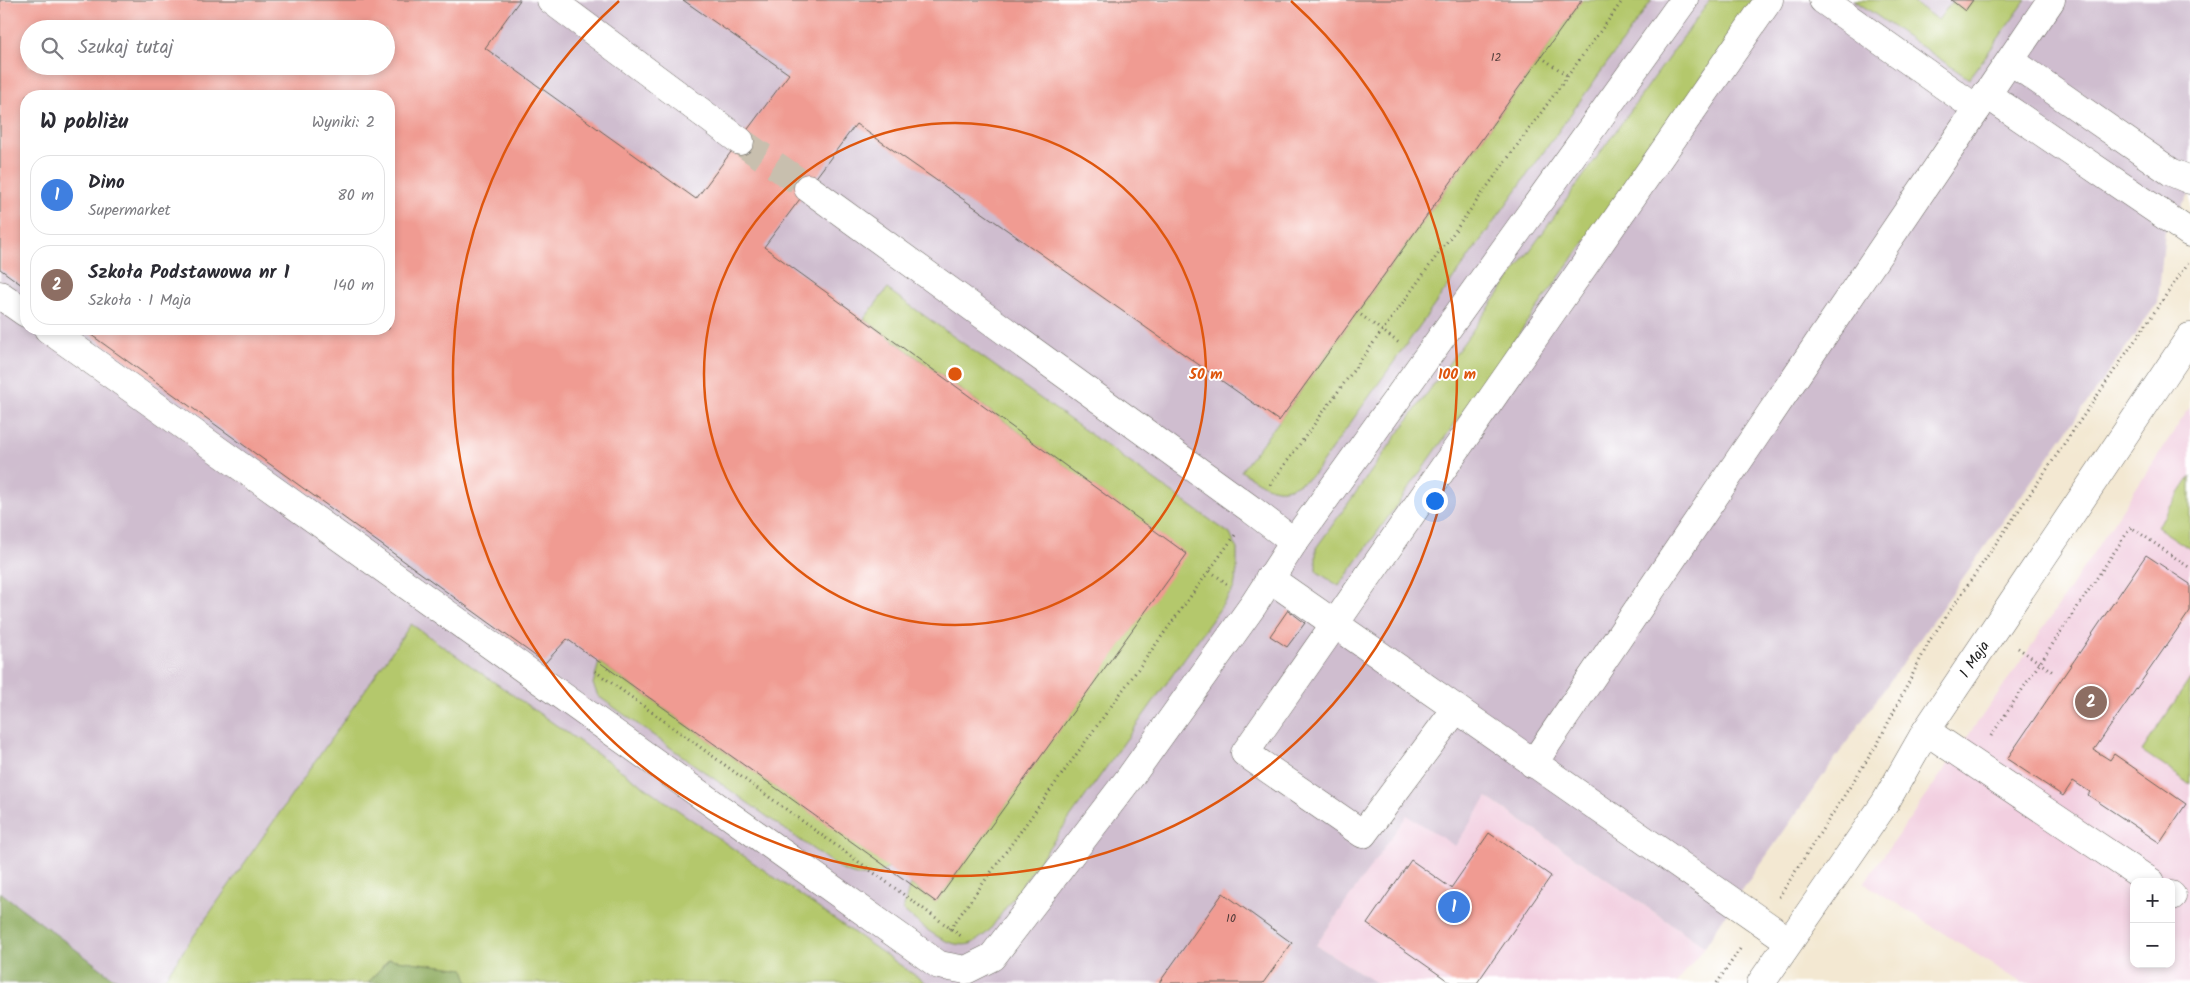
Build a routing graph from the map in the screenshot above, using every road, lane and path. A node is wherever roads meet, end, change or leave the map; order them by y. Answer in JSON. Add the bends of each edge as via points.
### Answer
{"nodes":[{"id":1,"x":552,"y":0,"type":"edge"},
{"id":2,"x":1623,"y":0,"type":"edge"},
{"id":3,"x":1684,"y":0,"type":"edge"},
{"id":4,"x":1769,"y":0,"type":"edge"},
{"id":5,"x":1823,"y":0,"type":"edge"},
{"id":6,"x":2051,"y":0,"type":"edge"},
{"id":7,"x":1541,"y":57,"type":"dead end"},
{"id":8,"x":2011,"y":61,"type":"junction"},
{"id":9,"x":1568,"y":76,"type":"junction"},
{"id":10,"x":1982,"y":101,"type":"junction"},
{"id":11,"x":740,"y":141,"type":"tunnel mouth"},
{"id":12,"x":2190,"y":180,"type":"edge"},
{"id":13,"x":808,"y":188,"type":"tunnel mouth"},
{"id":14,"x":2190,"y":233,"type":"edge"},
{"id":15,"x":2190,"y":260,"type":"edge"},
{"id":16,"x":0,"y":294,"type":"edge"},
{"id":17,"x":20,"y":309,"type":"edge"},
{"id":18,"x":1357,"y":312,"type":"dead end"},
{"id":19,"x":1383,"y":331,"type":"junction"},
{"id":20,"x":56,"y":335,"type":"edge"},
{"id":21,"x":2190,"y":337,"type":"edge"},
{"id":22,"x":1424,"y":362,"type":"junction"},
{"id":23,"x":1252,"y":510,"type":"junction"},
{"id":24,"x":1294,"y":542,"type":"junction"},
{"id":25,"x":2190,"y":568,"type":"edge"},
{"id":26,"x":1269,"y":578,"type":"junction"},
{"id":27,"x":1335,"y":624,"type":"junction"},
{"id":28,"x":2016,"y":646,"type":"dead end"},
{"id":29,"x":2040,"y":664,"type":"junction"},
{"id":30,"x":595,"y":671,"type":"dead end"},
{"id":31,"x":2054,"y":672,"type":"dead end"},
{"id":32,"x":1456,"y":709,"type":"junction"},
{"id":33,"x":1926,"y":731,"type":"junction"},
{"id":34,"x":1973,"y":761,"type":"junction"},
{"id":35,"x":1533,"y":764,"type":"junction"},
{"id":36,"x":2145,"y":878,"type":"edge"},
{"id":37,"x":1763,"y":923,"type":"junction"},
{"id":38,"x":950,"y":929,"type":"junction"},
{"id":39,"x":1790,"y":941,"type":"junction"},
{"id":40,"x":992,"y":957,"type":"junction"},
{"id":41,"x":1718,"y":983,"type":"edge"},
{"id":42,"x":1761,"y":983,"type":"edge"}],
"edges":[{"from":1,"to":11,"type":"street"},
{"from":2,"to":9,"type":"path"},
{"from":3,"to":22,"type":"street"},
{"from":4,"to":27,"type":"street"},
{"from":5,"to":10,"type":"street"},
{"from":6,"to":8,"type":"street"},
{"from":7,"to":9,"type":"path"},
{"from":8,"to":10,"type":"street"},
{"from":8,"to":12,"type":"street","via":[[2171,172]]},
{"from":9,"to":19,"type":"path"},
{"from":10,"to":14,"type":"street","via":[[2002,103]]},
{"from":10,"to":35,"type":"street"},
{"from":13,"to":23,"type":"street"},
{"from":15,"to":37,"type":"path","via":[[1930,640],[1878,743]]},
{"from":16,"to":17,"type":"street"},
{"from":18,"to":19,"type":"path"},
{"from":19,"to":22,"type":"path"},
{"from":19,"to":23,"type":"path"},
{"from":20,"to":40,"type":"street","via":[[939,965],[966,970]]},
{"from":21,"to":33,"type":"street","name":"1 Maja"},
{"from":22,"to":24,"type":"street"},
{"from":23,"to":24,"type":"street"},
{"from":23,"to":38,"type":"path"},
{"from":24,"to":26,"type":"street"},
{"from":25,"to":29,"type":"path","via":[[2132,527]]},
{"from":26,"to":27,"type":"street"},
{"from":26,"to":40,"type":"street","via":[[1130,776]]},
{"from":27,"to":32,"type":"street"},
{"from":27,"to":32,"type":"street","via":[[1245,753],[1363,834]]},
{"from":28,"to":29,"type":"path"},
{"from":29,"to":31,"type":"path"},
{"from":29,"to":34,"type":"path"},
{"from":30,"to":38,"type":"path"},
{"from":32,"to":35,"type":"street"},
{"from":33,"to":34,"type":"street"},
{"from":33,"to":39,"type":"street","name":"1 Maja","via":[[1885,803]]},
{"from":34,"to":36,"type":"street"},
{"from":35,"to":37,"type":"street"},
{"from":37,"to":39,"type":"street"},
{"from":37,"to":41,"type":"path","via":[[1746,941]]},
{"from":38,"to":40,"type":"path"},
{"from":39,"to":42,"type":"street","name":"1 Maja"}]}
